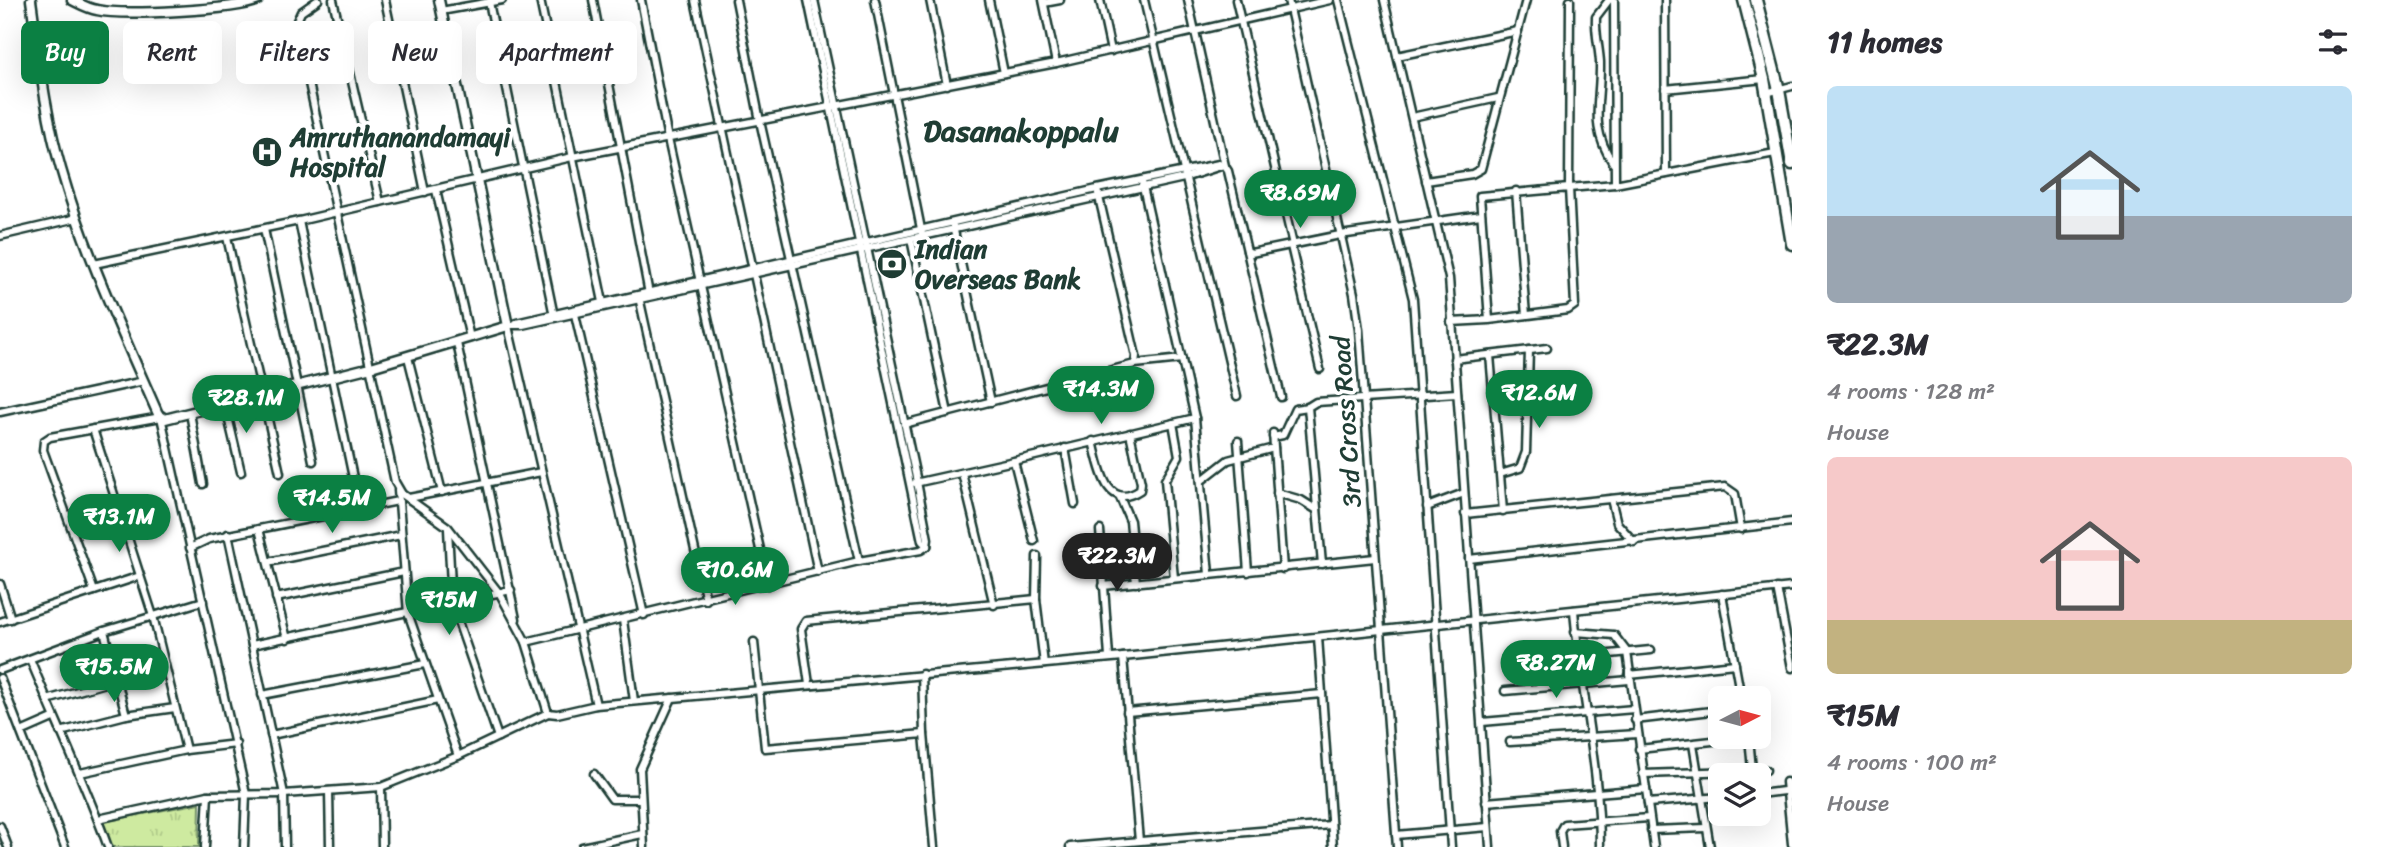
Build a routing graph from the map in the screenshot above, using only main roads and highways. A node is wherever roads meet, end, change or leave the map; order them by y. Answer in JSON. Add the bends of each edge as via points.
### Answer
{"nodes":[{"id":1,"x":1744,"y":0,"type":"edge"},
{"id":2,"x":1756,"y":0,"type":"edge"},
{"id":3,"x":1792,"y":164,"type":"edge"},
{"id":4,"x":1792,"y":244,"type":"edge"}],
"edges":[{"from":1,"to":4,"type":"main road","via":[[1764,79]]},
{"from":2,"to":3,"type":"main road"}]}
